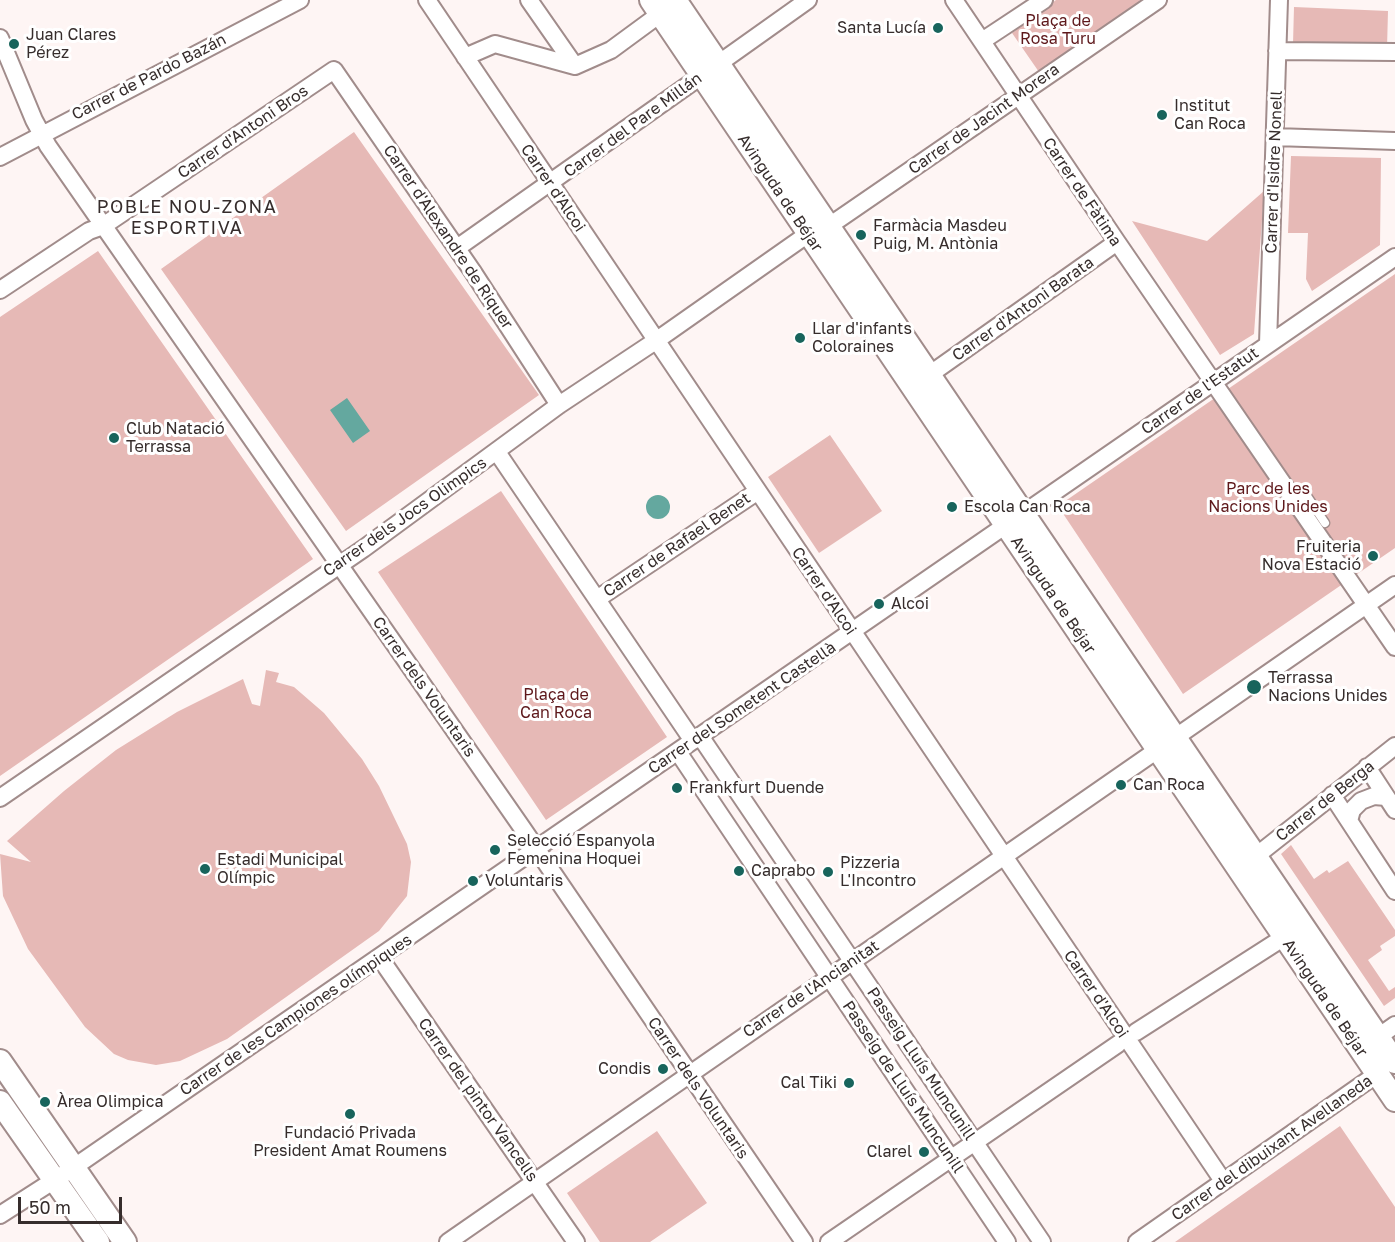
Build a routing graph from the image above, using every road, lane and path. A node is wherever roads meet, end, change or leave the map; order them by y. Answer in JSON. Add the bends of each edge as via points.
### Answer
{"nodes":[{"id":1,"x":300,"y":0,"type":"edge"},
{"id":2,"x":427,"y":0,"type":"edge"},
{"id":3,"x":529,"y":0,"type":"edge"},
{"id":4,"x":808,"y":0,"type":"edge"},
{"id":5,"x":954,"y":0,"type":"edge"},
{"id":6,"x":1044,"y":0,"type":"edge"},
{"id":7,"x":1158,"y":0,"type":"edge"},
{"id":8,"x":1279,"y":0,"type":"edge"},
{"id":9,"x":662,"y":5,"type":"edge"},
{"id":10,"x":1143,"y":6,"type":"edge"},
{"id":11,"x":0,"y":38,"type":"edge"},
{"id":12,"x":982,"y":41,"type":"junction"},
{"id":13,"x":1278,"y":51,"type":"junction"},
{"id":14,"x":1395,"y":52,"type":"edge"},
{"id":15,"x":465,"y":57,"type":"junction"},
{"id":16,"x":575,"y":66,"type":"junction"},
{"id":17,"x":334,"y":70,"type":"joint"},
{"id":18,"x":710,"y":70,"type":"junction"},
{"id":19,"x":1018,"y":96,"type":"junction"},
{"id":20,"x":40,"y":134,"type":"junction"},
{"id":21,"x":1275,"y":137,"type":"junction"},
{"id":22,"x":1395,"y":141,"type":"edge"},
{"id":23,"x":0,"y":156,"type":"edge"},
{"id":24,"x":550,"y":184,"type":"junction"},
{"id":25,"x":103,"y":226,"type":"junction"},
{"id":26,"x":818,"y":230,"type":"junction"},
{"id":27,"x":1117,"y":242,"type":"junction"},
{"id":28,"x":457,"y":248,"type":"junction"},
{"id":29,"x":1395,"y":256,"type":"edge"},
{"id":30,"x":0,"y":290,"type":"edge"},
{"id":31,"x":657,"y":340,"type":"junction"},
{"id":32,"x":1268,"y":344,"type":"junction"},
{"id":33,"x":929,"y":375,"type":"junction"},
{"id":34,"x":1213,"y":381,"type":"junction"},
{"id":35,"x":559,"y":405,"type":"junction"},
{"id":36,"x":497,"y":452,"type":"junction"},
{"id":37,"x":758,"y":491,"type":"junction"},
{"id":38,"x":1293,"y":497,"type":"junction"},
{"id":39,"x":1015,"y":519,"type":"junction"},
{"id":40,"x":1325,"y":524,"type":"dead end"},
{"id":41,"x":339,"y":563,"type":"junction"},
{"id":42,"x":1395,"y":585,"type":"edge"},
{"id":43,"x":597,"y":599,"type":"junction"},
{"id":44,"x":1366,"y":604,"type":"junction"},
{"id":45,"x":853,"y":633,"type":"junction"},
{"id":46,"x":1395,"y":647,"type":"edge"},
{"id":47,"x":697,"y":739,"type":"junction"},
{"id":48,"x":1166,"y":743,"type":"junction"},
{"id":49,"x":1395,"y":746,"type":"edge"},
{"id":50,"x":678,"y":752,"type":"junction"},
{"id":51,"x":1367,"y":768,"type":"junction"},
{"id":52,"x":1332,"y":795,"type":"junction"},
{"id":53,"x":0,"y":798,"type":"edge"},
{"id":54,"x":1391,"y":804,"type":"edge"},
{"id":55,"x":1349,"y":821,"type":"junction"},
{"id":56,"x":536,"y":849,"type":"junction"},
{"id":57,"x":1004,"y":856,"type":"junction"},
{"id":58,"x":1256,"y":856,"type":"junction"},
{"id":59,"x":1395,"y":891,"type":"edge"},
{"id":60,"x":1275,"y":943,"type":"dead end"},
{"id":61,"x":380,"y":958,"type":"junction"},
{"id":62,"x":852,"y":962,"type":"junction"},
{"id":63,"x":829,"y":977,"type":"junction"},
{"id":64,"x":1387,"y":1031,"type":"edge"},
{"id":65,"x":1136,"y":1032,"type":"dead end"},
{"id":66,"x":1118,"y":1044,"type":"dead end"},
{"id":67,"x":0,"y":1061,"type":"edge"},
{"id":68,"x":1386,"y":1068,"type":"edge"},
{"id":69,"x":689,"y":1074,"type":"junction"},
{"id":70,"x":1395,"y":1100,"type":"edge"},
{"id":71,"x":0,"y":1102,"type":"edge"},
{"id":72,"x":975,"y":1143,"type":"junction"},
{"id":73,"x":952,"y":1160,"type":"junction"},
{"id":74,"x":74,"y":1168,"type":"junction"},
{"id":75,"x":55,"y":1181,"type":"junction"},
{"id":76,"x":1223,"y":1181,"type":"junction"},
{"id":77,"x":535,"y":1182,"type":"junction"},
{"id":78,"x":0,"y":1215,"type":"edge"},
{"id":79,"x":98,"y":1242,"type":"edge"},
{"id":80,"x":125,"y":1242,"type":"edge"},
{"id":81,"x":448,"y":1242,"type":"edge"},
{"id":82,"x":576,"y":1242,"type":"edge"},
{"id":83,"x":804,"y":1242,"type":"edge"},
{"id":84,"x":829,"y":1242,"type":"edge"},
{"id":85,"x":1007,"y":1242,"type":"edge"},
{"id":86,"x":1041,"y":1242,"type":"edge"},
{"id":87,"x":1137,"y":1242,"type":"edge"}],
"edges":[{"from":1,"to":20,"type":"street","name":"Carrer de Pardo Bazán"},
{"from":2,"to":15,"type":"street","name":"Carrer d'Alcoi"},
{"from":3,"to":16,"type":"street"},
{"from":4,"to":18,"type":"street","name":"Carrer del Pare Millán"},
{"from":5,"to":12,"type":"street","name":"Carrer de Fàtima"},
{"from":6,"to":12,"type":"street"},
{"from":7,"to":10,"type":"street","name":"Carrer de Jacint Morera"},
{"from":8,"to":13,"type":"street","name":"Carrer d'Isidre Nonell"},
{"from":9,"to":16,"type":"street","via":[[611,50]]},
{"from":9,"to":18,"type":"main road","name":"Avinguda de Béjar"},
{"from":10,"to":19,"type":"street","name":"Carrer de Jacint Morera"},
{"from":11,"to":20,"type":"street","name":"Carrer dels Voluntaris"},
{"from":12,"to":19,"type":"street","name":"Carrer de Fàtima"},
{"from":13,"to":14,"type":"street"},
{"from":13,"to":21,"type":"street","name":"Carrer d'Isidre Nonell"},
{"from":15,"to":16,"type":"street","via":[[495,44]]},
{"from":15,"to":24,"type":"street","name":"Carrer d'Alcoi"},
{"from":17,"to":25,"type":"street","name":"Carrer d'Antoni Bros"},
{"from":17,"to":28,"type":"street","name":"Carrer d'Alexandre de Riquer"},
{"from":18,"to":24,"type":"street","name":"Carrer del Pare Millán"},
{"from":18,"to":26,"type":"main road","name":"Avinguda de Béjar"},
{"from":19,"to":26,"type":"street","name":"Carrer de Jacint Morera"},
{"from":19,"to":27,"type":"street","name":"Carrer de Fàtima"},
{"from":20,"to":23,"type":"street","name":"Carrer de Pardo Bazán"},
{"from":20,"to":25,"type":"street","name":"Carrer dels Voluntaris"},
{"from":21,"to":22,"type":"street"},
{"from":21,"to":32,"type":"street","name":"Carrer d'Isidre Nonell"},
{"from":24,"to":28,"type":"street","name":"Carrer del Pare Millán"},
{"from":24,"to":31,"type":"street","name":"Carrer d'Alcoi"},
{"from":25,"to":30,"type":"street","name":"Carrer d'Antoni Bros","via":[[89,231]]},
{"from":25,"to":41,"type":"street","name":"Carrer dels Voluntaris"},
{"from":26,"to":31,"type":"street","name":"Carrer dels Jocs Olimpics"},
{"from":26,"to":33,"type":"main road","name":"Avinguda de Béjar"},
{"from":26,"to":39,"type":"main road","name":"Avinguda de Béjar"},
{"from":27,"to":33,"type":"street","name":"Carrer d'Antoni Barata"},
{"from":27,"to":34,"type":"street","name":"Carrer de Fàtima"},
{"from":28,"to":35,"type":"street","name":"Carrer d'Alexandre de Riquer"},
{"from":29,"to":32,"type":"street","name":"Carrer de l'Estatut"},
{"from":31,"to":35,"type":"street","name":"Carrer dels Jocs Olimpics"},
{"from":31,"to":37,"type":"street","name":"Carrer d'Alcoi"},
{"from":32,"to":34,"type":"street","name":"Carrer de l'Estatut"},
{"from":33,"to":39,"type":"main road","name":"Avinguda de Béjar"},
{"from":34,"to":38,"type":"street","name":"Carrer de Fàtima"},
{"from":34,"to":39,"type":"street","name":"Carrer de l'Estatut"},
{"from":35,"to":36,"type":"street","name":"Carrer dels Jocs Olimpics"},
{"from":36,"to":41,"type":"street","name":"Carrer dels Jocs Olimpics"},
{"from":36,"to":43,"type":"street"},
{"from":37,"to":43,"type":"street","name":"Carrer de Rafael Benet"},
{"from":37,"to":45,"type":"street","name":"Carrer d'Alcoi"},
{"from":38,"to":40,"type":"lane","via":[[1306,496]]},
{"from":38,"to":44,"type":"street","name":"Carrer de Fàtima"},
{"from":39,"to":45,"type":"street","name":"Carrer del Sometent Castellà"},
{"from":39,"to":48,"type":"main road","name":"Avinguda de Béjar"},
{"from":41,"to":53,"type":"street","name":"Carrer dels Jocs Olimpics"},
{"from":41,"to":56,"type":"street","name":"Carrer dels Voluntaris"},
{"from":42,"to":44,"type":"street","name":"Carrer de l'Ancianitat"},
{"from":43,"to":47,"type":"street"},
{"from":44,"to":46,"type":"street","name":"Carrer de Fàtima"},
{"from":44,"to":48,"type":"street","name":"Carrer de l'Ancianitat"},
{"from":45,"to":47,"type":"street","name":"Carrer del Sometent Castellà"},
{"from":45,"to":57,"type":"street","name":"Carrer d'Alcoi"},
{"from":47,"to":50,"type":"street","name":"Carrer del Sometent Castellà"},
{"from":47,"to":62,"type":"street","name":"Passeig Lluís Muncunill"},
{"from":48,"to":57,"type":"street","name":"Carrer de l'Ancianitat"},
{"from":48,"to":58,"type":"main road","name":"Avinguda de Béjar"},
{"from":48,"to":68,"type":"main road","name":"Avinguda de Béjar"},
{"from":49,"to":51,"type":"street","name":"Carrer de Berga"},
{"from":50,"to":56,"type":"street","name":"Carrer del Sometent Castellà"},
{"from":50,"to":63,"type":"street","name":"Passeig de Lluís Muncunill"},
{"from":51,"to":52,"type":"street","name":"Carrer de Berga"},
{"from":51,"to":54,"type":"street"},
{"from":52,"to":55,"type":"street"},
{"from":52,"to":58,"type":"street","name":"Carrer de Berga"},
{"from":54,"to":55,"type":"street","via":[[1374,796],[1361,801],[1352,810]]},
{"from":55,"to":59,"type":"street"},
{"from":56,"to":61,"type":"street","name":"Carrer de les Campiones olímpiques"},
{"from":56,"to":69,"type":"street","name":"Carrer dels Voluntaris"},
{"from":57,"to":62,"type":"street","name":"Carrer de l'Ancianitat"},
{"from":57,"to":76,"type":"street","name":"Carrer d'Alcoi"},
{"from":58,"to":64,"type":"main road","name":"Avinguda de Béjar"},
{"from":60,"to":65,"type":"street"},
{"from":61,"to":74,"type":"street","name":"Carrer de les Campiones olímpiques"},
{"from":61,"to":77,"type":"street","name":"Carrer del pintor Vancells"},
{"from":62,"to":63,"type":"street","name":"Carrer de l'Ancianitat"},
{"from":62,"to":72,"type":"street","name":"Passeig Lluís Muncunill"},
{"from":63,"to":69,"type":"street","name":"Carrer de l'Ancianitat"},
{"from":63,"to":73,"type":"street","name":"Passeig de Lluís Muncunill"},
{"from":64,"to":68,"type":"main road","name":"Avinguda de Béjar"},
{"from":66,"to":72,"type":"street"},
{"from":67,"to":74,"type":"main road"},
{"from":68,"to":70,"type":"main road","name":"Avinguda de Béjar"},
{"from":68,"to":76,"type":"street","name":"Carrer del dibuixant Avellaneda"},
{"from":69,"to":77,"type":"street","name":"Carrer de l'Ancianitat"},
{"from":69,"to":83,"type":"street","name":"Carrer dels Voluntaris"},
{"from":71,"to":75,"type":"main road"},
{"from":72,"to":73,"type":"street"},
{"from":72,"to":86,"type":"street","name":"Passeig Lluís Muncunill"},
{"from":73,"to":84,"type":"street"},
{"from":73,"to":85,"type":"street","name":"Passeig de Lluís Muncunill"},
{"from":74,"to":75,"type":"street","name":"Carrer de les Campiones olímpiques"},
{"from":74,"to":80,"type":"main road"},
{"from":75,"to":78,"type":"street","name":"Carrer de les Campiones olímpiques"},
{"from":75,"to":79,"type":"main road"},
{"from":76,"to":87,"type":"street","name":"Carrer del dibuixant Avellaneda"},
{"from":77,"to":81,"type":"street","name":"Carrer de l'Ancianitat"},
{"from":77,"to":82,"type":"street","name":"Carrer del pintor Vancells"}]}
